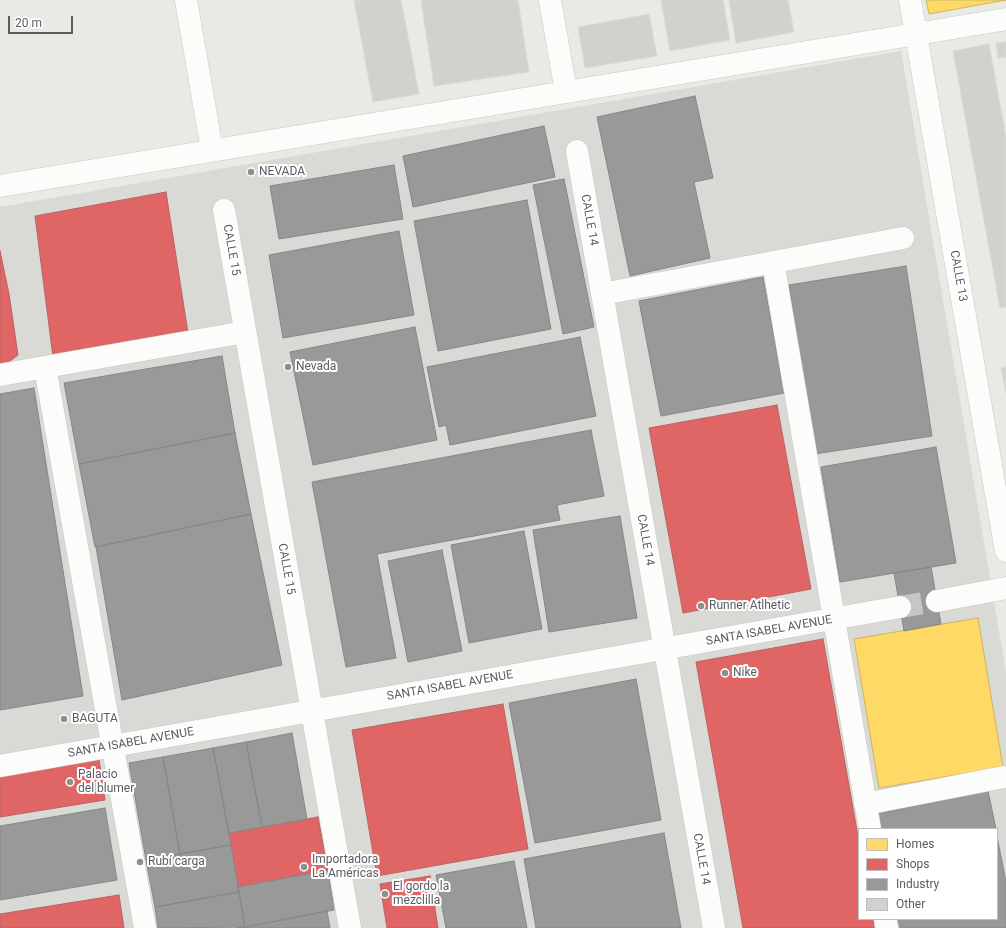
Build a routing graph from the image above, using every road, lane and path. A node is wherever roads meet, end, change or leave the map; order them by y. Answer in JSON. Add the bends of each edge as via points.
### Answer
{"nodes":[{"id":1,"x":186,"y":0,"type":"edge"},
{"id":2,"x":550,"y":0,"type":"edge"},
{"id":3,"x":910,"y":0,"type":"edge"},
{"id":4,"x":1006,"y":19,"type":"edge"},
{"id":5,"x":916,"y":34,"type":"junction"},
{"id":6,"x":566,"y":92,"type":"junction"},
{"id":7,"x":212,"y":150,"type":"junction"},
{"id":8,"x":577,"y":151,"type":"dead end"},
{"id":9,"x":0,"y":186,"type":"edge"},
{"id":10,"x":224,"y":210,"type":"dead end"},
{"id":11,"x":903,"y":238,"type":"dead end"},
{"id":12,"x":773,"y":262,"type":"junction"},
{"id":13,"x":602,"y":294,"type":"junction"},
{"id":14,"x":245,"y":332,"type":"junction"},
{"id":15,"x":45,"y":367,"type":"junction"},
{"id":16,"x":0,"y":375,"type":"edge"},
{"id":17,"x":1006,"y":552,"type":"edge"},
{"id":18,"x":1006,"y":588,"type":"edge"},
{"id":19,"x":937,"y":601,"type":"tunnel mouth"},
{"id":20,"x":900,"y":607,"type":"tunnel mouth"},
{"id":21,"x":833,"y":620,"type":"junction"},
{"id":22,"x":664,"y":648,"type":"junction"},
{"id":23,"x":311,"y":711,"type":"junction"},
{"id":24,"x":113,"y":746,"type":"junction"},
{"id":25,"x":0,"y":766,"type":"edge"},
{"id":26,"x":1004,"y":777,"type":"dead end"},
{"id":27,"x":865,"y":804,"type":"junction"},
{"id":28,"x":870,"y":828,"type":"edge"},
{"id":29,"x":145,"y":928,"type":"edge"},
{"id":30,"x":350,"y":928,"type":"edge"},
{"id":31,"x":714,"y":928,"type":"edge"}],
"edges":[{"from":1,"to":7,"type":"street"},
{"from":2,"to":6,"type":"street"},
{"from":3,"to":5,"type":"street","name":"CALLE 13"},
{"from":4,"to":5,"type":"street"},
{"from":5,"to":6,"type":"street"},
{"from":5,"to":17,"type":"street","name":"CALLE 13"},
{"from":6,"to":7,"type":"street"},
{"from":7,"to":9,"type":"street"},
{"from":8,"to":13,"type":"street","name":"CALLE 14"},
{"from":10,"to":14,"type":"street","name":"CALLE 15"},
{"from":11,"to":12,"type":"street"},
{"from":12,"to":13,"type":"street"},
{"from":12,"to":21,"type":"street"},
{"from":13,"to":22,"type":"street","name":"CALLE 14"},
{"from":14,"to":15,"type":"street"},
{"from":14,"to":23,"type":"street","name":"CALLE 15"},
{"from":15,"to":16,"type":"street"},
{"from":15,"to":24,"type":"street"},
{"from":18,"to":19,"type":"street"},
{"from":20,"to":21,"type":"street","name":"SANTA ISABEL AVENUE"},
{"from":21,"to":22,"type":"street","name":"SANTA ISABEL AVENUE"},
{"from":21,"to":27,"type":"street"},
{"from":22,"to":23,"type":"street","name":"SANTA ISABEL AVENUE"},
{"from":22,"to":31,"type":"street","name":"CALLE 14"},
{"from":23,"to":24,"type":"street","name":"SANTA ISABEL AVENUE"},
{"from":23,"to":30,"type":"street","name":"CALLE 15"},
{"from":24,"to":25,"type":"street","name":"SANTA ISABEL AVENUE"},
{"from":24,"to":29,"type":"street"},
{"from":26,"to":27,"type":"street"},
{"from":27,"to":28,"type":"street"}]}
